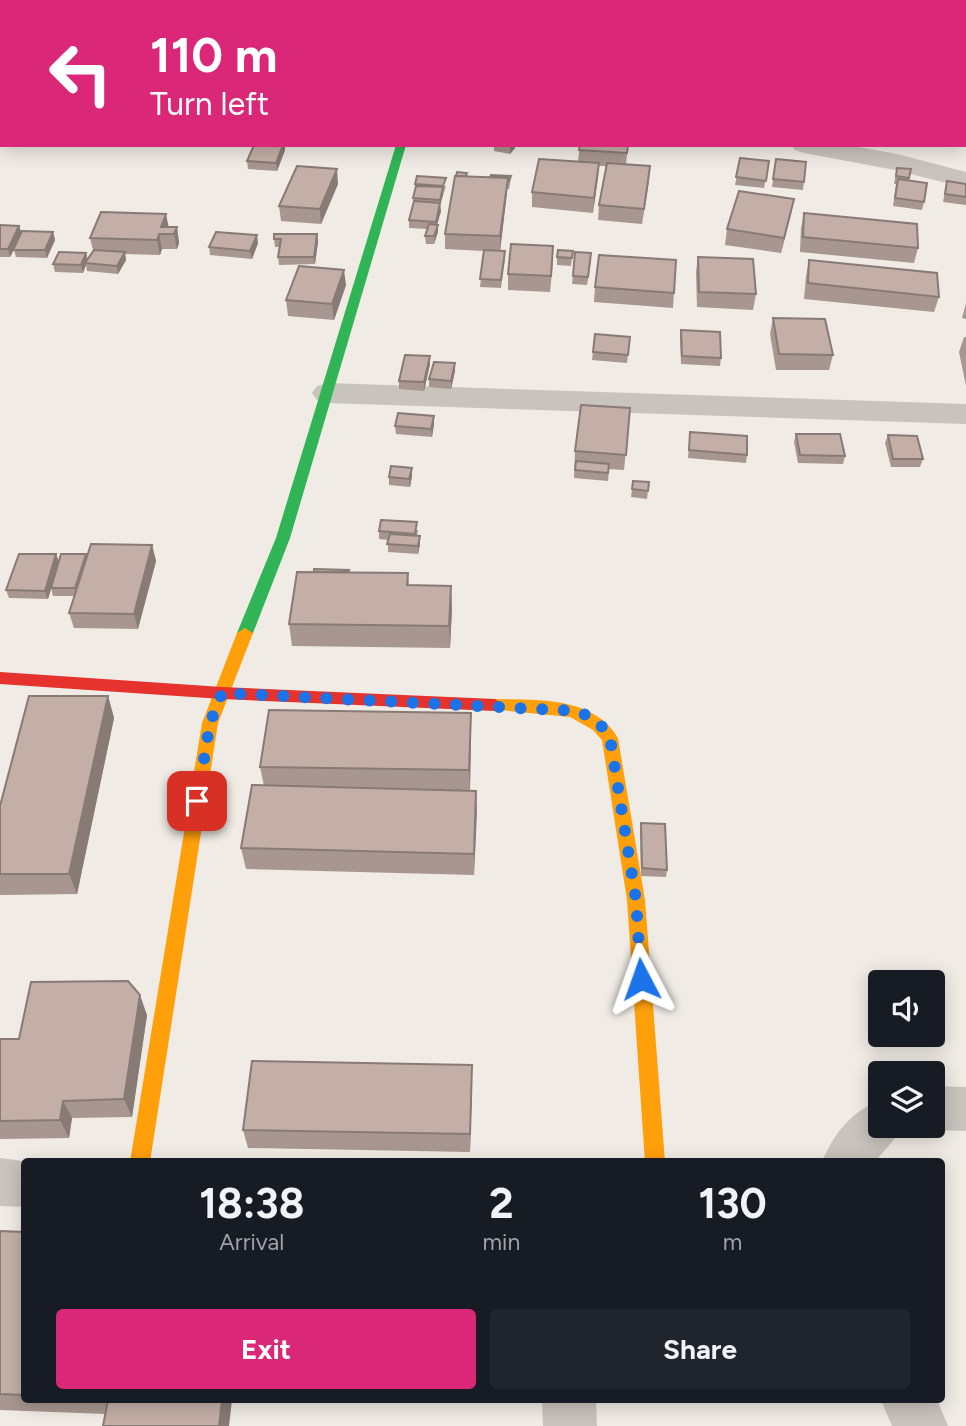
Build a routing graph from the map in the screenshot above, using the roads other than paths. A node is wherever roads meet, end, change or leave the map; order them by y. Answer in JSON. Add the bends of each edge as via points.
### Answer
{"nodes":[{"id":1,"x":400,"y":147,"type":"edge"},
{"id":2,"x":815,"y":147,"type":"edge"},
{"id":3,"x":966,"y":180,"type":"edge"},
{"id":4,"x":328,"y":393,"type":"junction"},
{"id":5,"x":966,"y":414,"type":"edge"},
{"id":6,"x":0,"y":678,"type":"edge"},
{"id":7,"x":222,"y":693,"type":"junction"},
{"id":8,"x":945,"y":1108,"type":"edge"},
{"id":9,"x":966,"y":1109,"type":"edge"},
{"id":10,"x":868,"y":1132,"type":"edge"},
{"id":11,"x":141,"y":1158,"type":"edge"},
{"id":12,"x":655,"y":1158,"type":"edge"},
{"id":13,"x":849,"y":1158,"type":"edge"},
{"id":14,"x":0,"y":1182,"type":"edge"},
{"id":15,"x":21,"y":1183,"type":"edge"},
{"id":16,"x":569,"y":1403,"type":"edge"},
{"id":17,"x":910,"y":1403,"type":"edge"},
{"id":18,"x":570,"y":1426,"type":"edge"},
{"id":19,"x":921,"y":1426,"type":"edge"}],
"edges":[{"from":1,"to":4,"type":"street"},
{"from":2,"to":3,"type":"street"},
{"from":4,"to":5,"type":"street"},
{"from":4,"to":7,"type":"street","via":[[283,538]]},
{"from":6,"to":7,"type":"street"},
{"from":7,"to":11,"type":"street","via":[[210,723]]},
{"from":7,"to":12,"type":"street","via":[[548,708],[577,711],[597,720],[610,738],[636,900]]},
{"from":8,"to":9,"type":"street"},
{"from":10,"to":13,"type":"street"},
{"from":14,"to":15,"type":"street"},
{"from":16,"to":18,"type":"street"},
{"from":17,"to":19,"type":"street"}]}
